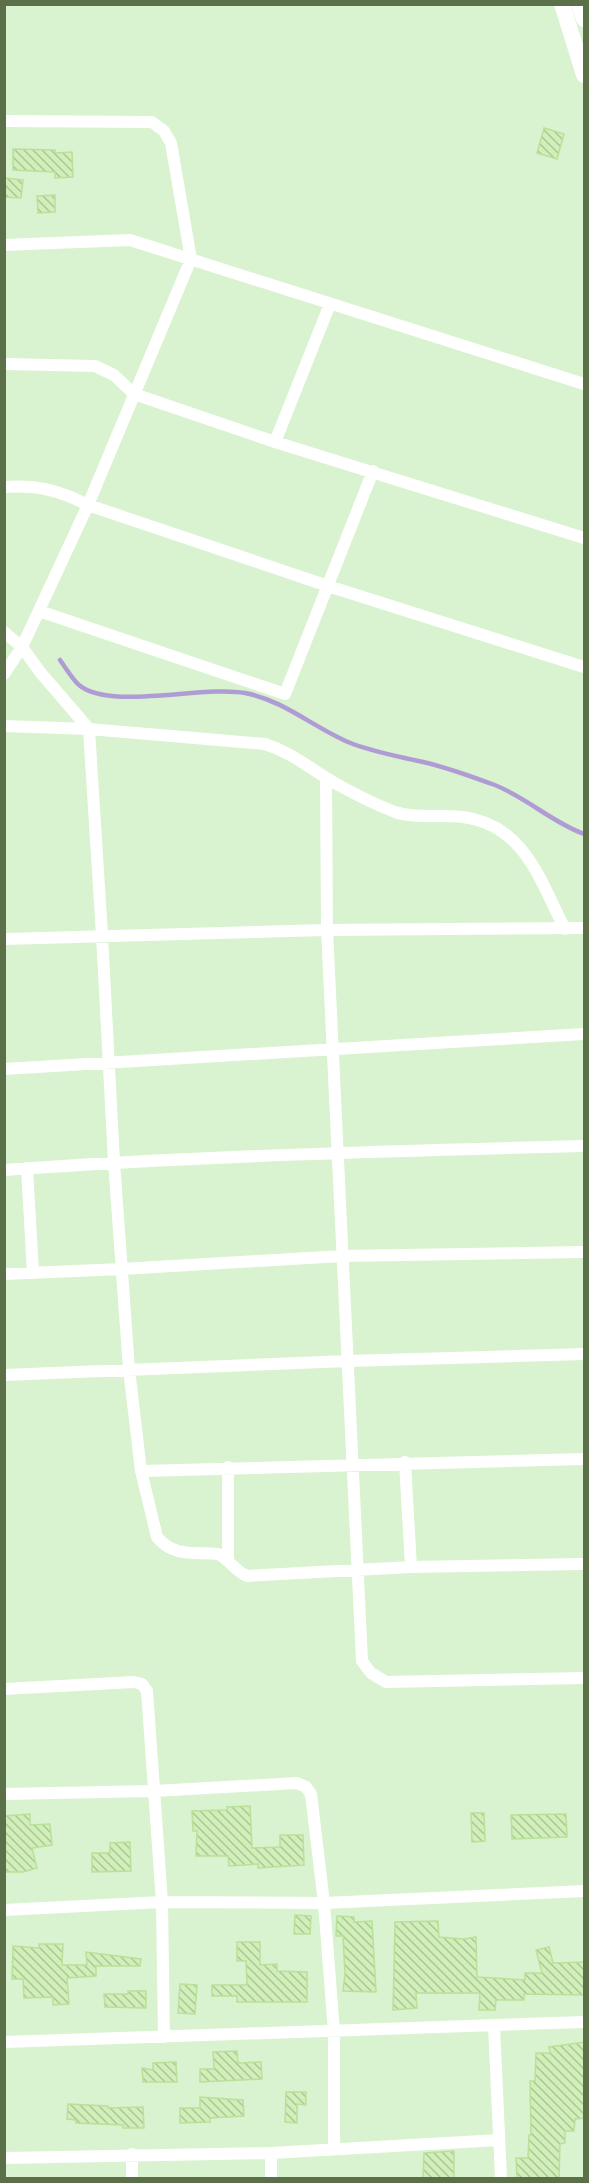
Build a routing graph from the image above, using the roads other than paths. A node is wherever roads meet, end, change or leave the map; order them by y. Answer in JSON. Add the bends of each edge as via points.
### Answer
{"nodes":[{"id":1,"x":562,"y":4,"type":"edge"},
{"id":2,"x":579,"y":4,"type":"edge"},
{"id":3,"x":585,"y":19,"type":"edge"},
{"id":4,"x":585,"y":75,"type":"edge"},
{"id":5,"x":4,"y":121,"type":"edge"},
{"id":6,"x":4,"y":245,"type":"edge"},
{"id":7,"x":191,"y":259,"type":"junction"},
{"id":8,"x":330,"y":304,"type":"junction"},
{"id":9,"x":4,"y":364,"type":"edge"},
{"id":10,"x":585,"y":384,"type":"edge"},
{"id":11,"x":134,"y":394,"type":"junction"},
{"id":12,"x":275,"y":442,"type":"junction"},
{"id":13,"x":373,"y":471,"type":"junction"},
{"id":14,"x":4,"y":487,"type":"edge"},
{"id":15,"x":88,"y":505,"type":"junction"},
{"id":16,"x":585,"y":538,"type":"edge"},
{"id":17,"x":328,"y":586,"type":"junction"},
{"id":18,"x":39,"y":611,"type":"junction"},
{"id":19,"x":4,"y":633,"type":"edge"},
{"id":20,"x":22,"y":647,"type":"junction"},
{"id":21,"x":585,"y":667,"type":"edge"},
{"id":22,"x":4,"y":674,"type":"edge"},
{"id":23,"x":4,"y":726,"type":"edge"},
{"id":24,"x":89,"y":729,"type":"junction"},
{"id":25,"x":326,"y":778,"type":"junction"},
{"id":26,"x":585,"y":928,"type":"edge"},
{"id":27,"x":565,"y":929,"type":"junction"},
{"id":28,"x":327,"y":930,"type":"junction"},
{"id":29,"x":102,"y":935,"type":"junction"},
{"id":30,"x":4,"y":939,"type":"edge"},
{"id":31,"x":585,"y":1034,"type":"edge"},
{"id":32,"x":334,"y":1050,"type":"junction"},
{"id":33,"x":109,"y":1063,"type":"junction"},
{"id":34,"x":4,"y":1069,"type":"edge"},
{"id":35,"x":585,"y":1146,"type":"edge"},
{"id":36,"x":336,"y":1152,"type":"junction"},
{"id":37,"x":114,"y":1162,"type":"junction"},
{"id":38,"x":27,"y":1168,"type":"junction"},
{"id":39,"x":4,"y":1170,"type":"edge"},
{"id":40,"x":585,"y":1252,"type":"edge"},
{"id":41,"x":342,"y":1256,"type":"junction"},
{"id":42,"x":122,"y":1269,"type":"junction"},
{"id":43,"x":33,"y":1273,"type":"junction"},
{"id":44,"x":4,"y":1274,"type":"edge"},
{"id":45,"x":585,"y":1354,"type":"edge"},
{"id":46,"x":348,"y":1361,"type":"junction"},
{"id":47,"x":129,"y":1369,"type":"junction"},
{"id":48,"x":4,"y":1375,"type":"edge"},
{"id":49,"x":585,"y":1458,"type":"edge"},
{"id":50,"x":405,"y":1462,"type":"junction"},
{"id":51,"x":353,"y":1464,"type":"junction"},
{"id":52,"x":228,"y":1467,"type":"junction"},
{"id":53,"x":141,"y":1471,"type":"junction"},
{"id":54,"x":228,"y":1561,"type":"junction"},
{"id":55,"x":585,"y":1564,"type":"edge"},
{"id":56,"x":411,"y":1567,"type":"junction"},
{"id":57,"x":357,"y":1570,"type":"junction"},
{"id":58,"x":585,"y":1678,"type":"edge"},
{"id":59,"x":4,"y":1689,"type":"edge"},
{"id":60,"x":154,"y":1791,"type":"junction"},
{"id":61,"x":4,"y":1794,"type":"edge"},
{"id":62,"x":585,"y":1891,"type":"edge"},
{"id":63,"x":162,"y":1902,"type":"junction"},
{"id":64,"x":324,"y":1903,"type":"junction"},
{"id":65,"x":4,"y":1910,"type":"edge"},
{"id":66,"x":585,"y":2022,"type":"edge"},
{"id":67,"x":494,"y":2026,"type":"junction"},
{"id":68,"x":334,"y":2032,"type":"junction"},
{"id":69,"x":165,"y":2037,"type":"junction"},
{"id":70,"x":4,"y":2042,"type":"edge"},
{"id":71,"x":499,"y":2140,"type":"junction"},
{"id":72,"x":334,"y":2148,"type":"junction"},
{"id":73,"x":271,"y":2153,"type":"junction"},
{"id":74,"x":132,"y":2154,"type":"junction"},
{"id":75,"x":4,"y":2158,"type":"edge"},
{"id":76,"x":132,"y":2178,"type":"edge"},
{"id":77,"x":271,"y":2178,"type":"edge"},
{"id":78,"x":501,"y":2178,"type":"edge"}],
"edges":[{"from":1,"to":4,"type":"main road"},
{"from":2,"to":3,"type":"main road"},
{"from":5,"to":7,"type":"street","via":[[152,122],[164,130],[171,143]]},
{"from":6,"to":7,"type":"street","via":[[130,240]]},
{"from":7,"to":8,"type":"street"},
{"from":7,"to":11,"type":"street"},
{"from":8,"to":10,"type":"street"},
{"from":8,"to":12,"type":"street"},
{"from":9,"to":11,"type":"street","via":[[95,366],[114,375]]},
{"from":11,"to":12,"type":"street"},
{"from":11,"to":15,"type":"street"},
{"from":12,"to":13,"type":"street"},
{"from":13,"to":16,"type":"street"},
{"from":13,"to":17,"type":"street"},
{"from":14,"to":15,"type":"street","via":[[28,485],[64,493]]},
{"from":15,"to":17,"type":"street"},
{"from":15,"to":18,"type":"street"},
{"from":17,"to":18,"type":"street","via":[[285,694]]},
{"from":17,"to":21,"type":"street"},
{"from":18,"to":20,"type":"street"},
{"from":19,"to":20,"type":"street"},
{"from":20,"to":22,"type":"street"},
{"from":20,"to":24,"type":"street"},
{"from":23,"to":24,"type":"street"},
{"from":24,"to":25,"type":"street","via":[[265,744],[284,750]]},
{"from":24,"to":29,"type":"street"},
{"from":25,"to":27,"type":"street","via":[[395,812],[463,817],[504,832],[531,860]]},
{"from":25,"to":28,"type":"street"},
{"from":26,"to":27,"type":"street"},
{"from":27,"to":28,"type":"street"},
{"from":28,"to":29,"type":"street"},
{"from":28,"to":32,"type":"street"},
{"from":29,"to":30,"type":"street"},
{"from":29,"to":33,"type":"street"},
{"from":31,"to":32,"type":"street"},
{"from":32,"to":33,"type":"street"},
{"from":32,"to":36,"type":"street"},
{"from":33,"to":34,"type":"street"},
{"from":33,"to":37,"type":"street"},
{"from":35,"to":36,"type":"street"},
{"from":36,"to":37,"type":"street"},
{"from":36,"to":41,"type":"street"},
{"from":37,"to":38,"type":"street"},
{"from":37,"to":42,"type":"street"},
{"from":38,"to":39,"type":"street"},
{"from":38,"to":43,"type":"street"},
{"from":40,"to":41,"type":"street"},
{"from":41,"to":42,"type":"street"},
{"from":41,"to":46,"type":"street"},
{"from":42,"to":43,"type":"street"},
{"from":42,"to":47,"type":"street"},
{"from":43,"to":44,"type":"street"},
{"from":45,"to":46,"type":"street"},
{"from":46,"to":47,"type":"street"},
{"from":46,"to":51,"type":"street"},
{"from":47,"to":48,"type":"street"},
{"from":47,"to":53,"type":"street"},
{"from":49,"to":50,"type":"street"},
{"from":50,"to":51,"type":"street"},
{"from":50,"to":56,"type":"street"},
{"from":51,"to":52,"type":"street"},
{"from":51,"to":57,"type":"street"},
{"from":52,"to":53,"type":"street"},
{"from":52,"to":54,"type":"street"},
{"from":53,"to":54,"type":"street","via":[[157,1537],[164,1546],[173,1551],[218,1554]]},
{"from":54,"to":57,"type":"street","via":[[247,1576]]},
{"from":55,"to":56,"type":"street"},
{"from":56,"to":57,"type":"street"},
{"from":57,"to":58,"type":"street","via":[[362,1661],[371,1673],[386,1682]]},
{"from":59,"to":60,"type":"street","via":[[142,1684],[147,1691]]},
{"from":60,"to":61,"type":"street"},
{"from":60,"to":63,"type":"street"},
{"from":60,"to":64,"type":"street","via":[[297,1783],[306,1787],[311,1794]]},
{"from":62,"to":64,"type":"street"},
{"from":63,"to":64,"type":"street"},
{"from":63,"to":65,"type":"street"},
{"from":63,"to":69,"type":"street"},
{"from":64,"to":68,"type":"street"},
{"from":66,"to":67,"type":"street"},
{"from":67,"to":68,"type":"street"},
{"from":67,"to":71,"type":"street"},
{"from":68,"to":69,"type":"street"},
{"from":68,"to":72,"type":"street"},
{"from":69,"to":70,"type":"street"},
{"from":71,"to":72,"type":"street"},
{"from":71,"to":78,"type":"street"},
{"from":72,"to":73,"type":"street"},
{"from":73,"to":74,"type":"street"},
{"from":73,"to":77,"type":"street"},
{"from":74,"to":75,"type":"street"},
{"from":74,"to":76,"type":"street"}]}
